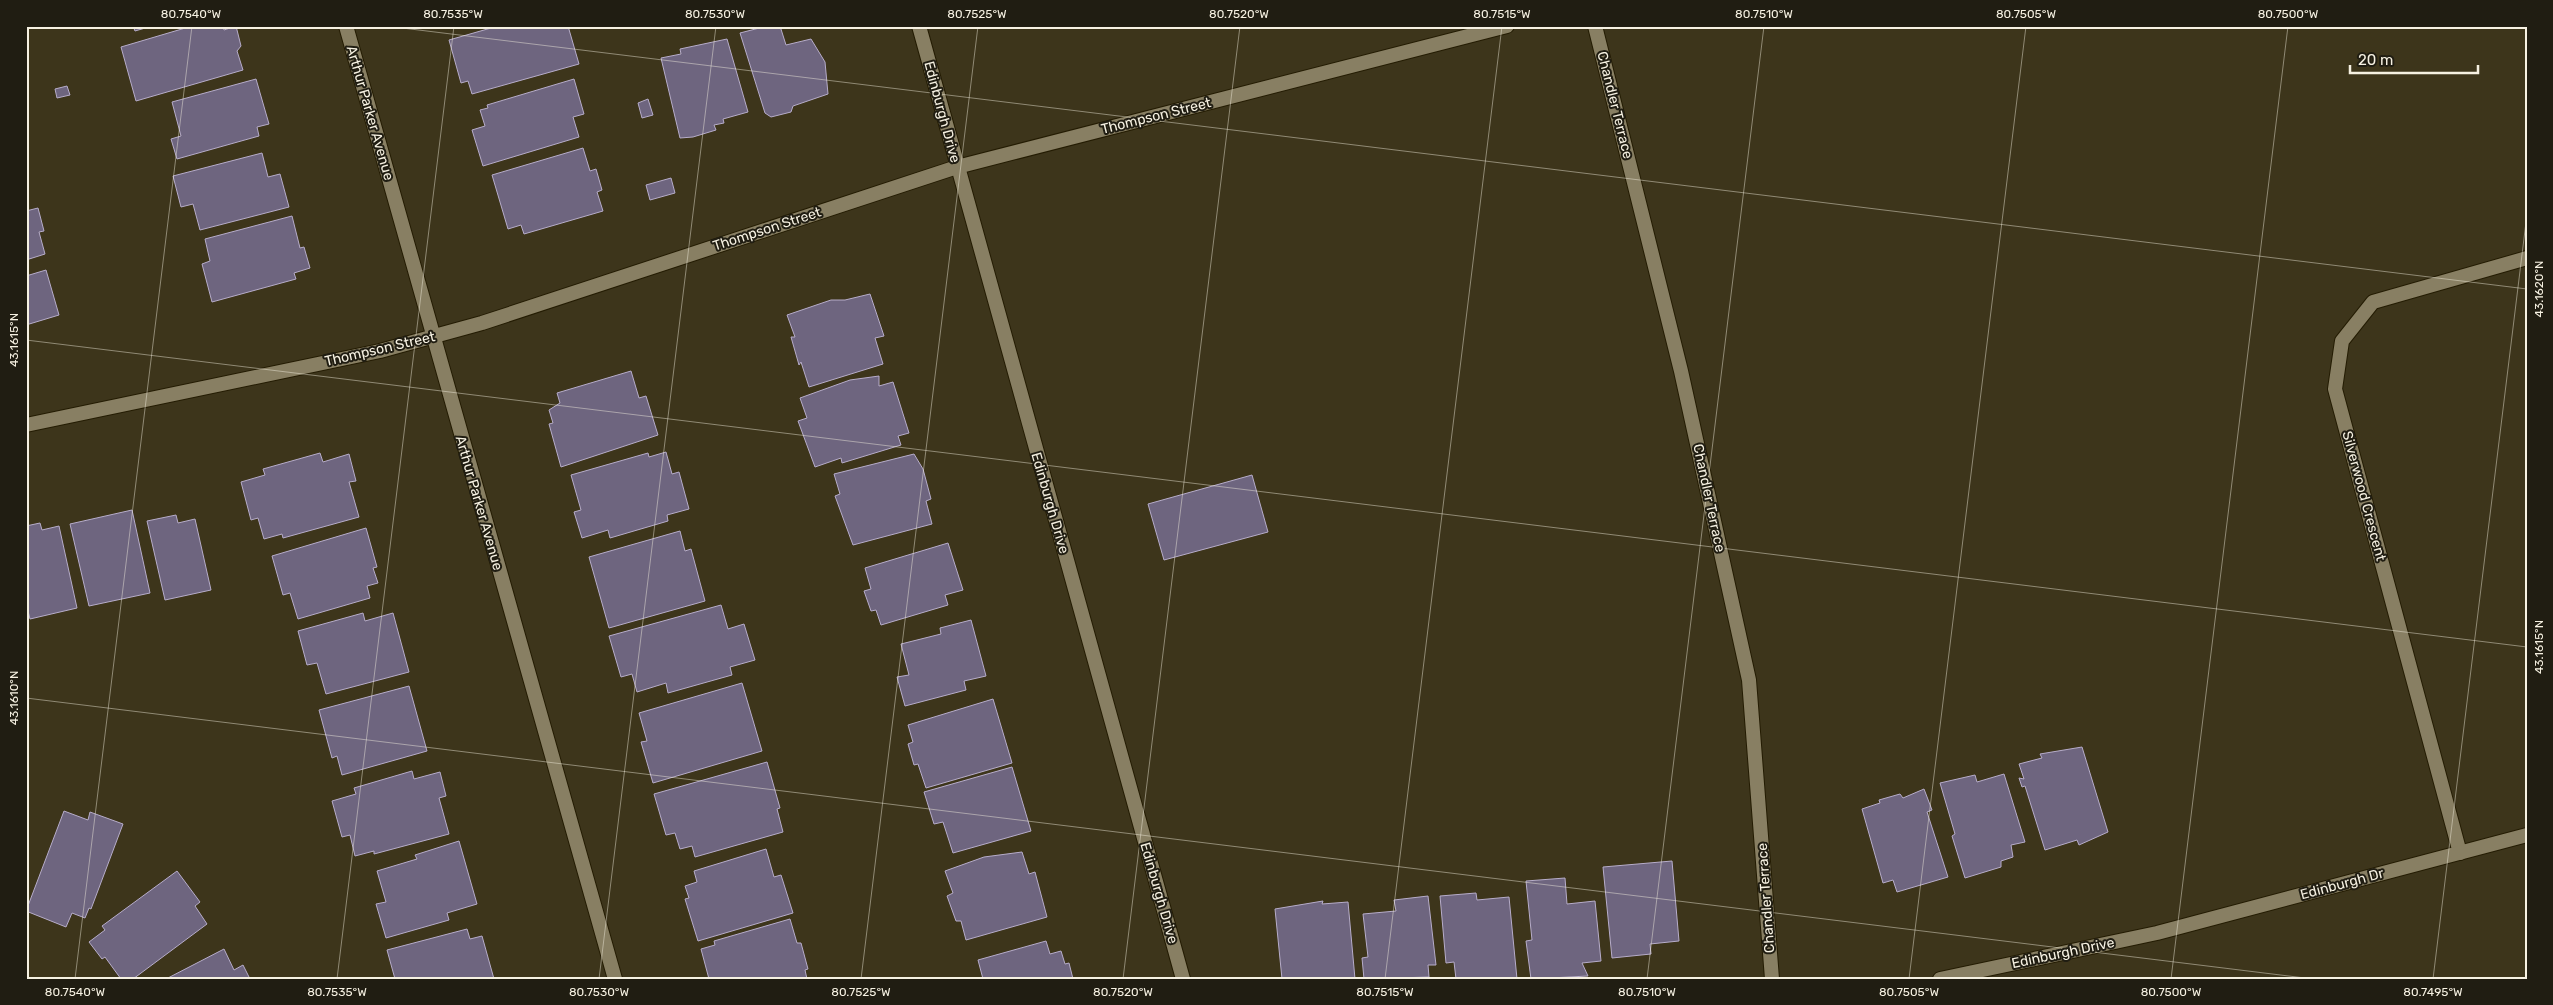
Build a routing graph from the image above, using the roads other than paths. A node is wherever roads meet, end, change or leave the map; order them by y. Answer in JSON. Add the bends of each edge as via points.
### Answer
{"nodes":[{"id":1,"x":346,"y":26,"type":"edge"},
{"id":2,"x":919,"y":26,"type":"edge"},
{"id":3,"x":1507,"y":26,"type":"edge"},
{"id":4,"x":1595,"y":26,"type":"edge"},
{"id":5,"x":957,"y":166,"type":"junction"},
{"id":6,"x":2527,"y":258,"type":"edge"},
{"id":7,"x":432,"y":337,"type":"junction"},
{"id":8,"x":26,"y":425,"type":"edge"},
{"id":9,"x":2527,"y":835,"type":"edge"},
{"id":10,"x":2460,"y":853,"type":"junction"},
{"id":11,"x":2156,"y":933,"type":"joint"},
{"id":12,"x":615,"y":979,"type":"edge"},
{"id":13,"x":1183,"y":979,"type":"edge"},
{"id":14,"x":1772,"y":979,"type":"edge"},
{"id":15,"x":1940,"y":979,"type":"edge"}],
"edges":[{"from":1,"to":7,"type":"street","name":"Arthur Parker Avenue"},
{"from":2,"to":5,"type":"street","name":"Edinburgh Drive"},
{"from":3,"to":5,"type":"street","name":"Thompson Street"},
{"from":4,"to":14,"type":"street","name":"Chandler Terrace","via":[[1682,372],[1749,680]]},
{"from":5,"to":7,"type":"street","name":"Thompson Street"},
{"from":5,"to":13,"type":"street","name":"Edinburgh Drive"},
{"from":6,"to":10,"type":"street","name":"Silverwood Crescent","via":[[2373,302],[2342,341],[2335,390]]},
{"from":7,"to":8,"type":"street","name":"Thompson Street","via":[[380,351]]},
{"from":7,"to":12,"type":"street","name":"Arthur Parker Avenue"},
{"from":9,"to":10,"type":"street","name":"Edinburgh Dr"},
{"from":10,"to":11,"type":"street","name":"Edinburgh Dr"},
{"from":11,"to":15,"type":"street","name":"Edinburgh Drive"}]}
